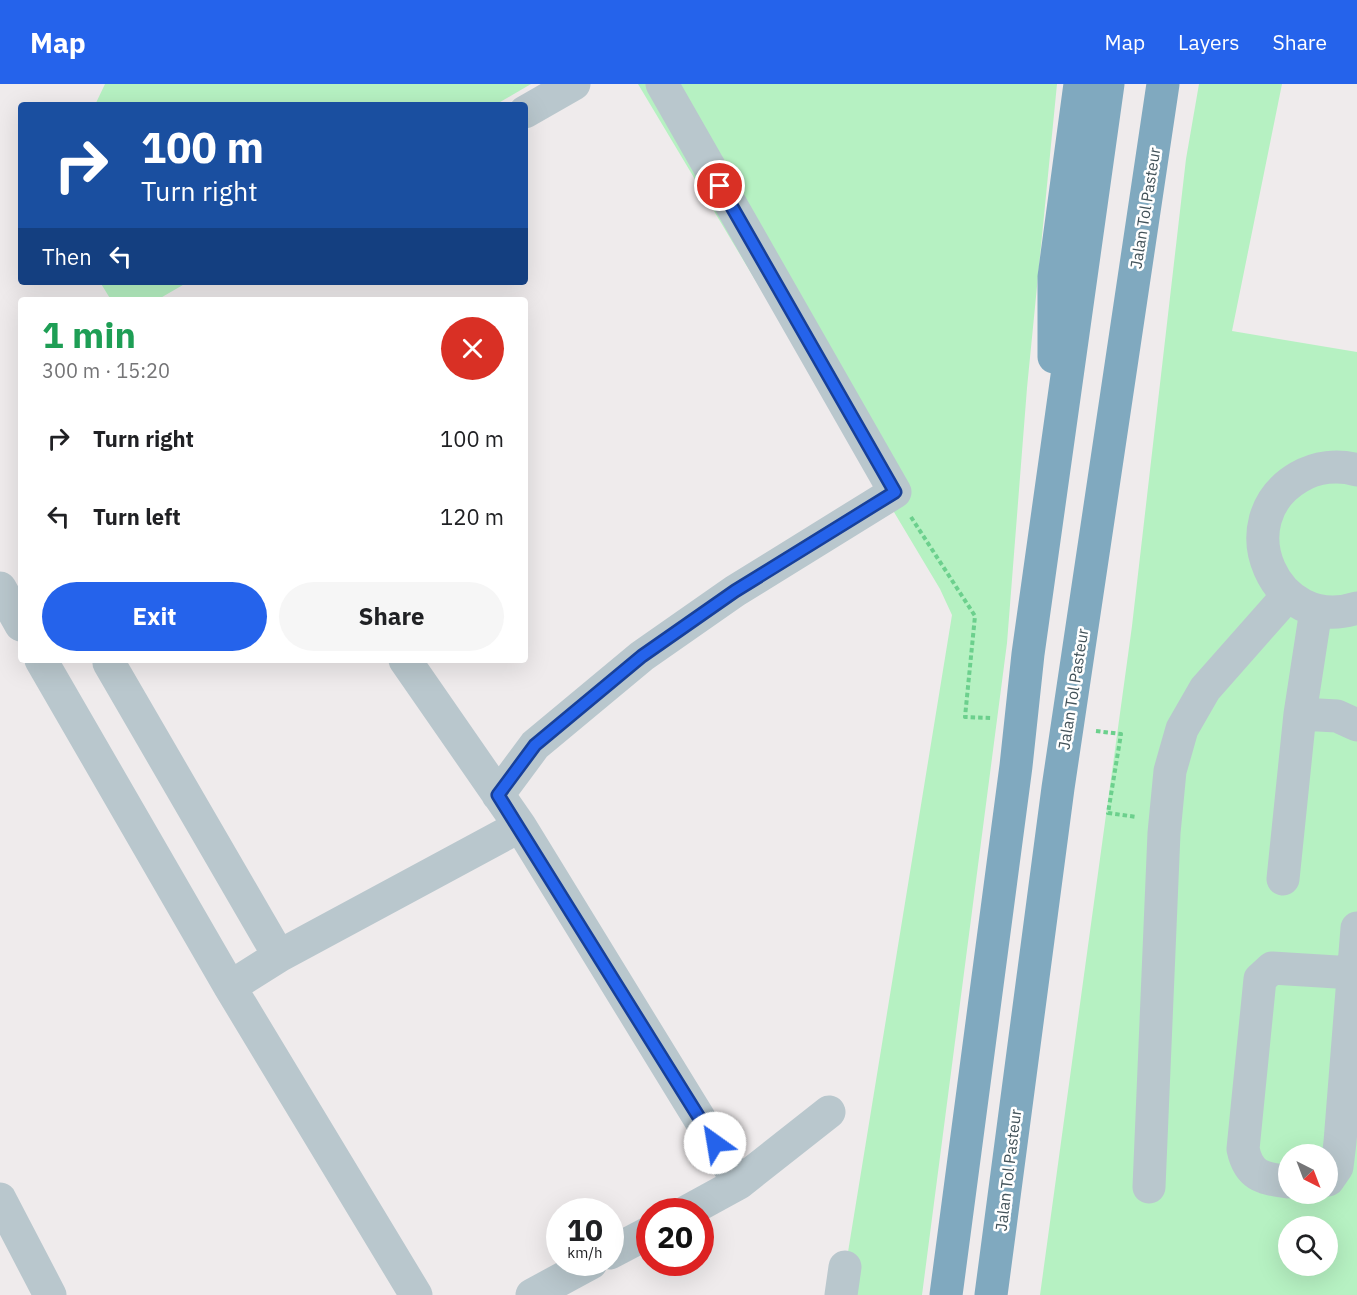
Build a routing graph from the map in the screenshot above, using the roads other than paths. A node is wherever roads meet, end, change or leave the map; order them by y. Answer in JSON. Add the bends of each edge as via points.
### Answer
{"nodes":[{"id":1,"x":574,"y":84,"type":"edge"},
{"id":2,"x":662,"y":84,"type":"edge"},
{"id":3,"x":1080,"y":84,"type":"edge"},
{"id":4,"x":1108,"y":84,"type":"edge"},
{"id":5,"x":1163,"y":84,"type":"edge"},
{"id":6,"x":528,"y":110,"type":"edge"},
{"id":7,"x":1357,"y":470,"type":"edge"},
{"id":8,"x":1055,"y":473,"type":"junction"},
{"id":9,"x":0,"y":588,"type":"edge"},
{"id":10,"x":1288,"y":595,"type":"junction"},
{"id":11,"x":1357,"y":608,"type":"edge"},
{"id":12,"x":1316,"y":610,"type":"junction"},
{"id":13,"x":18,"y":620,"type":"edge"},
{"id":14,"x":43,"y":663,"type":"edge"},
{"id":15,"x":109,"y":663,"type":"edge"},
{"id":16,"x":407,"y":663,"type":"edge"},
{"id":17,"x":1300,"y":714,"type":"junction"},
{"id":18,"x":1357,"y":725,"type":"edge"},
{"id":19,"x":498,"y":795,"type":"junction"},
{"id":20,"x":519,"y":826,"type":"junction"},
{"id":21,"x":1283,"y":879,"type":"dead end"},
{"id":22,"x":1357,"y":928,"type":"edge"},
{"id":23,"x":279,"y":956,"type":"junction"},
{"id":24,"x":1353,"y":973,"type":"junction"},
{"id":25,"x":230,"y":987,"type":"junction"},
{"id":26,"x":829,"y":1112,"type":"dead end"},
{"id":27,"x":1338,"y":1155,"type":"edge"},
{"id":28,"x":1278,"y":1179,"type":"edge"},
{"id":29,"x":740,"y":1183,"type":"junction"},
{"id":30,"x":1149,"y":1187,"type":"dead end"},
{"id":31,"x":712,"y":1198,"type":"edge"},
{"id":32,"x":0,"y":1199,"type":"edge"},
{"id":33,"x":567,"y":1276,"type":"edge"},
{"id":34,"x":50,"y":1295,"type":"edge"},
{"id":35,"x":416,"y":1295,"type":"edge"},
{"id":36,"x":532,"y":1295,"type":"edge"},
{"id":37,"x":946,"y":1295,"type":"edge"},
{"id":38,"x":991,"y":1295,"type":"edge"}],
"edges":[{"from":1,"to":6,"type":"lane"},
{"from":2,"to":19,"type":"lane","via":[[895,492],[735,591],[642,656],[535,745]]},
{"from":3,"to":8,"type":"highway","via":[[1054,276]]},
{"from":4,"to":8,"type":"highway"},
{"from":5,"to":38,"type":"highway","name":"Jalan Tol Pasteur","via":[[1059,777]]},
{"from":7,"to":10,"type":"lane","via":[[1337,467],[1305,473],[1280,492],[1271,506],[1262,537],[1264,554],[1273,576]]},
{"from":8,"to":37,"type":"highway"},
{"from":9,"to":13,"type":"lane"},
{"from":10,"to":12,"type":"lane"},
{"from":10,"to":30,"type":"lane","via":[[1205,689],[1182,729],[1170,771]]},
{"from":11,"to":12,"type":"lane"},
{"from":12,"to":17,"type":"lane"},
{"from":14,"to":25,"type":"lane"},
{"from":15,"to":23,"type":"lane"},
{"from":16,"to":19,"type":"lane"},
{"from":17,"to":18,"type":"lane","via":[[1337,716]]},
{"from":17,"to":21,"type":"lane"},
{"from":19,"to":20,"type":"lane"},
{"from":20,"to":23,"type":"lane"},
{"from":20,"to":29,"type":"lane"},
{"from":22,"to":24,"type":"lane"},
{"from":23,"to":25,"type":"lane"},
{"from":24,"to":27,"type":"lane"},
{"from":24,"to":28,"type":"lane","via":[[1272,968],[1260,979],[1243,1149],[1246,1164],[1255,1173]]},
{"from":25,"to":35,"type":"lane"},
{"from":26,"to":29,"type":"lane"},
{"from":29,"to":31,"type":"lane"},
{"from":32,"to":34,"type":"lane"},
{"from":33,"to":36,"type":"lane"}]}
